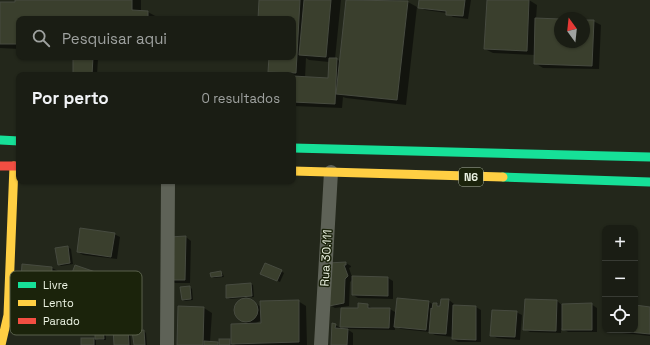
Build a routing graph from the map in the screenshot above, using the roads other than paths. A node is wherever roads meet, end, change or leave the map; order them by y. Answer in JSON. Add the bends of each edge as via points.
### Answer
{"nodes":[{"id":1,"x":0,"y":140,"type":"edge"},
{"id":2,"x":16,"y":141,"type":"edge"},
{"id":3,"x":296,"y":148,"type":"edge"},
{"id":4,"x":650,"y":157,"type":"edge"},
{"id":5,"x":0,"y":166,"type":"edge"},
{"id":6,"x":16,"y":166,"type":"edge"},
{"id":7,"x":296,"y":171,"type":"edge"},
{"id":8,"x":331,"y":172,"type":"junction"},
{"id":9,"x":650,"y":182,"type":"edge"},
{"id":10,"x":16,"y":183,"type":"edge"},
{"id":11,"x":168,"y":184,"type":"edge"},
{"id":12,"x":11,"y":271,"type":"edge"},
{"id":13,"x":10,"y":282,"type":"edge"},
{"id":14,"x":1,"y":345,"type":"edge"},
{"id":15,"x":167,"y":345,"type":"edge"},
{"id":16,"x":321,"y":345,"type":"edge"}],
"edges":[{"from":1,"to":2,"type":"main road"},
{"from":3,"to":4,"type":"main road","number":"N6"},
{"from":5,"to":6,"type":"main road"},
{"from":7,"to":8,"type":"main road","number":"N6"},
{"from":8,"to":9,"type":"main road","number":"N6"},
{"from":8,"to":16,"type":"street","name":"Rua 30.111"},
{"from":10,"to":12,"type":"main road"},
{"from":11,"to":15,"type":"street"},
{"from":13,"to":14,"type":"main road","via":[[8,315]]}]}
